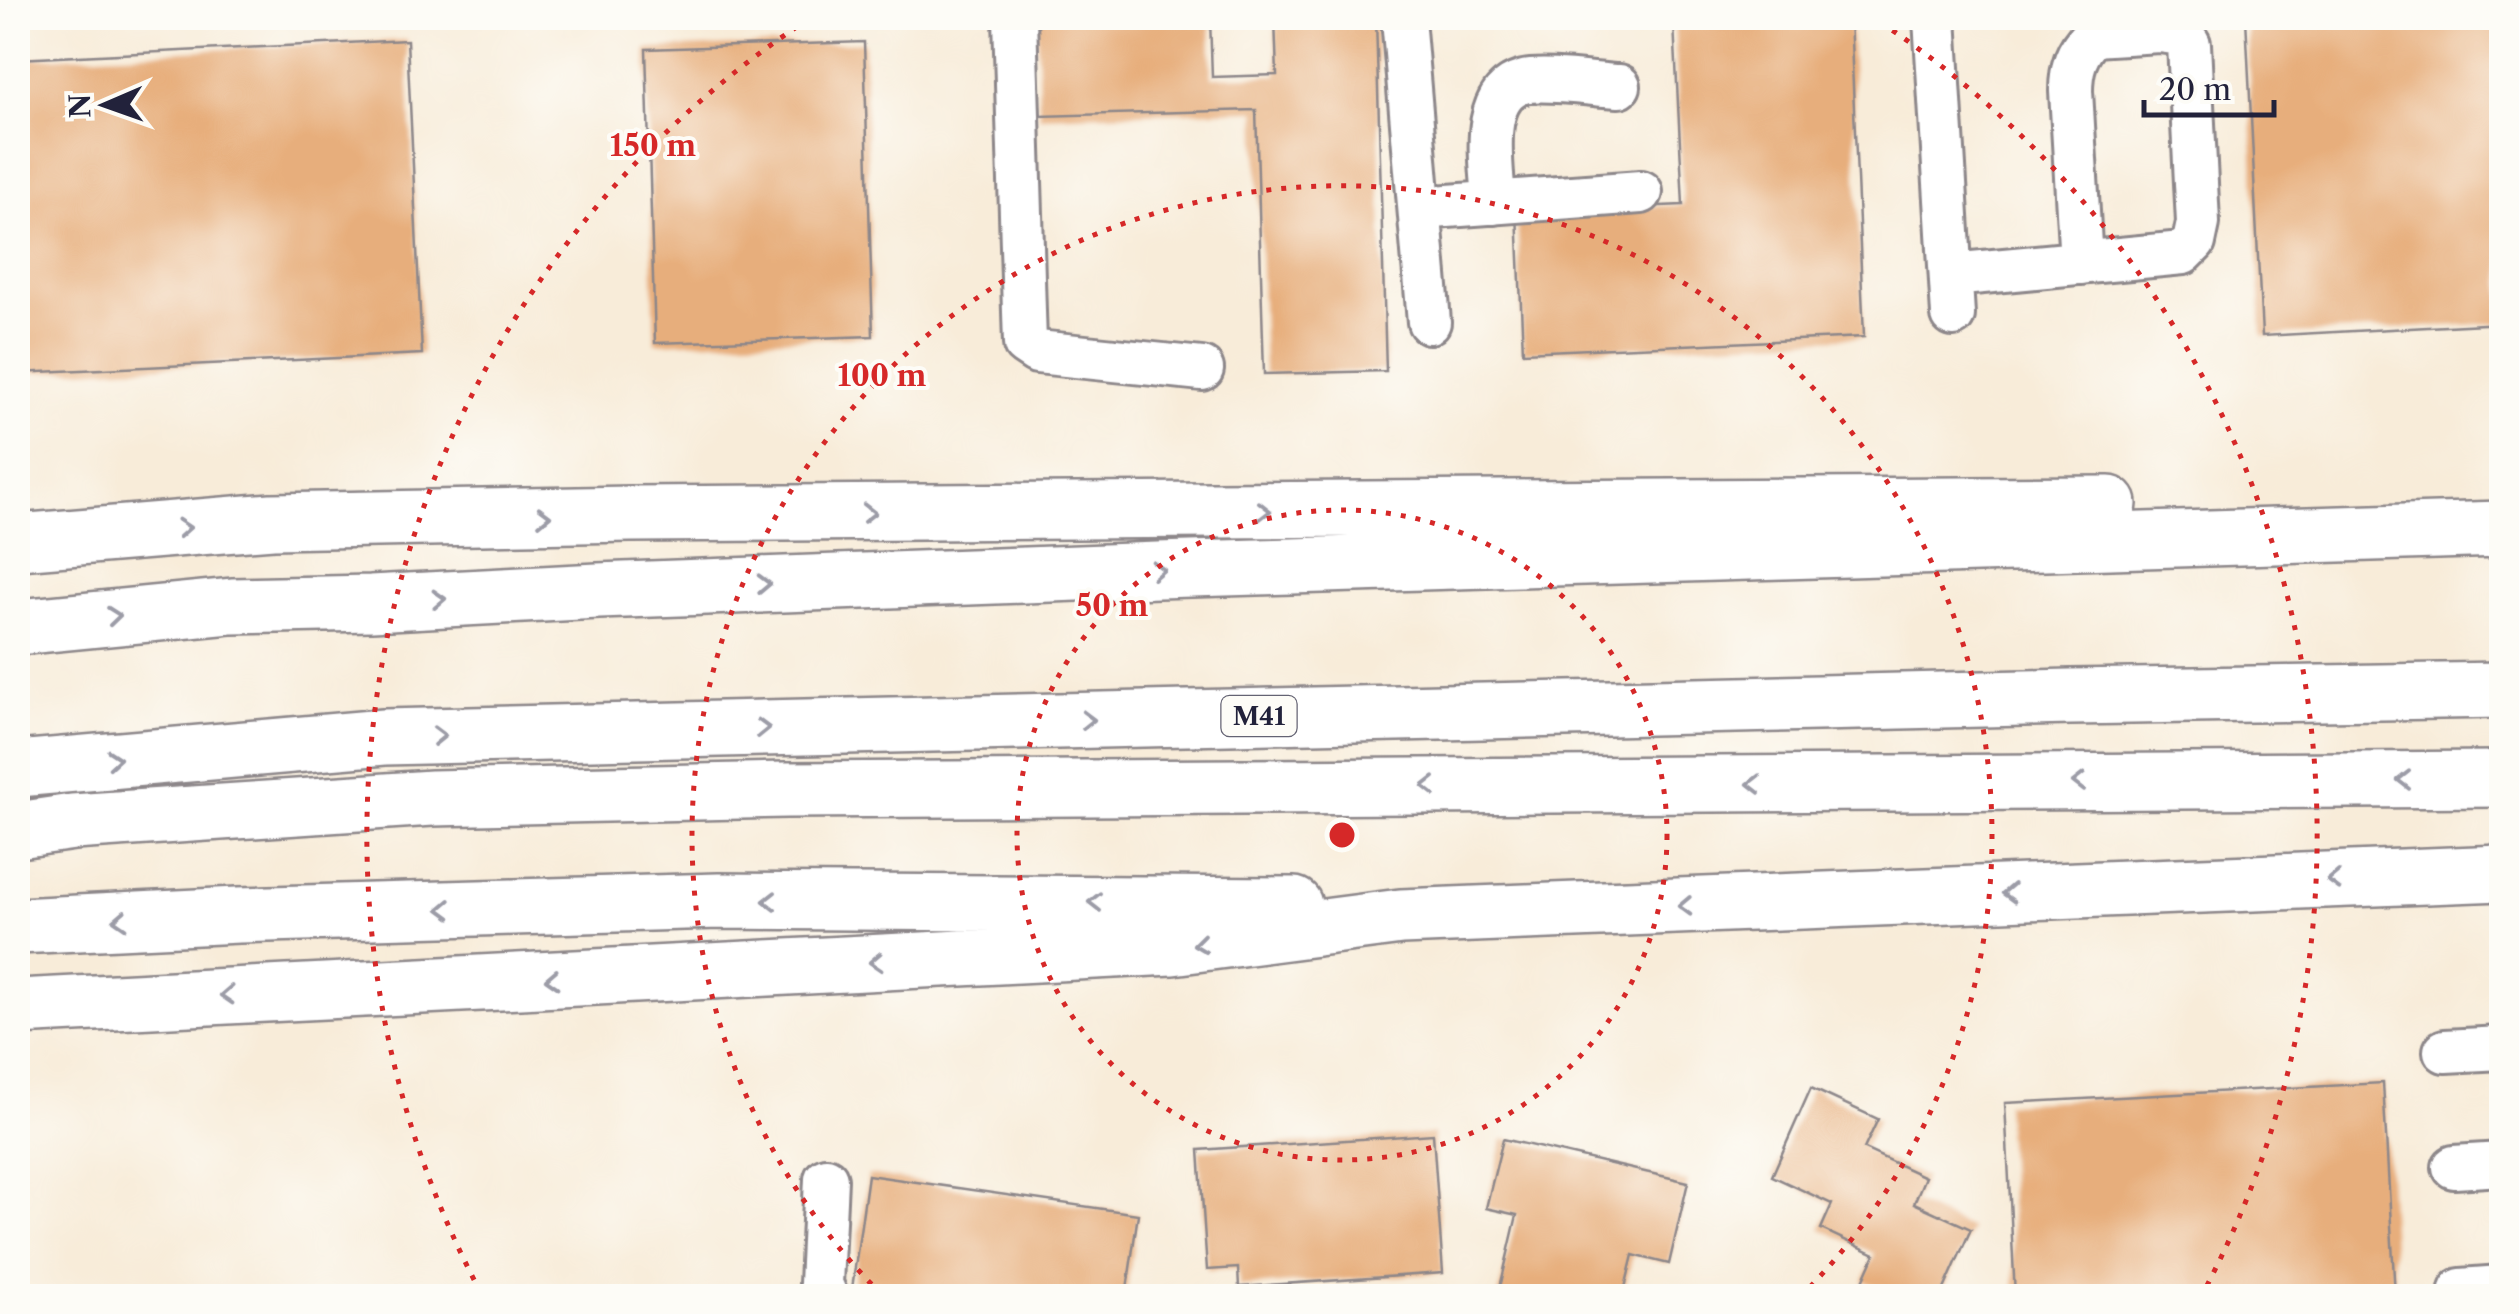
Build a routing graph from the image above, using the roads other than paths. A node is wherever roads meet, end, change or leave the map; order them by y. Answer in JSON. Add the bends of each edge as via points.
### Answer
{"nodes":[{"id":1,"x":1015,"y":18,"type":"edge"},
{"id":2,"x":1404,"y":18,"type":"edge"},
{"id":3,"x":1935,"y":18,"type":"edge"},
{"id":4,"x":1619,"y":86,"type":"dead end"},
{"id":5,"x":1641,"y":192,"type":"dead end"},
{"id":6,"x":1494,"y":202,"type":"junction"},
{"id":7,"x":1420,"y":208,"type":"junction"},
{"id":8,"x":2082,"y":262,"type":"junction"},
{"id":9,"x":1429,"y":322,"type":"dead end"},
{"id":10,"x":1202,"y":370,"type":"dead end"},
{"id":11,"x":2496,"y":530,"type":"edge"},
{"id":12,"x":18,"y":542,"type":"edge"},
{"id":13,"x":18,"y":626,"type":"edge"},
{"id":14,"x":2502,"y":690,"type":"edge"},
{"id":15,"x":18,"y":769,"type":"edge"},
{"id":16,"x":2502,"y":779,"type":"edge"},
{"id":17,"x":18,"y":830,"type":"edge"},
{"id":18,"x":2502,"y":873,"type":"edge"},
{"id":19,"x":1401,"y":918,"type":"junction"},
{"id":20,"x":18,"y":926,"type":"edge"},
{"id":21,"x":18,"y":1007,"type":"edge"},
{"id":22,"x":2502,"y":1048,"type":"edge"},
{"id":23,"x":2445,"y":1052,"type":"dead end"},
{"id":24,"x":2502,"y":1164,"type":"edge"},
{"id":25,"x":2454,"y":1167,"type":"dead end"},
{"id":26,"x":826,"y":1179,"type":"dead end"},
{"id":27,"x":826,"y":1296,"type":"edge"}],
"edges":[{"from":1,"to":10,"type":"lane","via":[[1025,344],[1037,352]]},
{"from":2,"to":7,"type":"lane"},
{"from":3,"to":8,"type":"lane","via":[[1952,295]]},
{"from":4,"to":6,"type":"lane","via":[[1525,82],[1508,91],[1492,123]]},
{"from":5,"to":6,"type":"lane"},
{"from":6,"to":7,"type":"lane"},
{"from":7,"to":9,"type":"lane"},
{"from":8,"to":8,"type":"lane","via":[[2183,253],[2194,242],[2189,44],[2182,34],[2093,35],[2076,56],[2071,91]]},
{"from":12,"to":11,"type":"highway","one_way":true,"via":[[272,522],[611,514],[2191,503]]},
{"from":13,"to":11,"type":"highway","one_way":true,"via":[[232,606],[618,590]]},
{"from":15,"to":14,"type":"highway","number":"M41","one_way":true,"via":[[384,737]]},
{"from":16,"to":17,"type":"highway","one_way":true,"via":[[786,790],[432,798]]},
{"from":18,"to":19,"type":"highway","one_way":true},
{"from":19,"to":20,"type":"highway","one_way":true,"via":[[1264,903],[719,901]]},
{"from":19,"to":21,"type":"highway","one_way":true,"via":[[1172,948]]},
{"from":22,"to":23,"type":"lane"},
{"from":24,"to":25,"type":"lane"},
{"from":26,"to":27,"type":"lane"}]}
